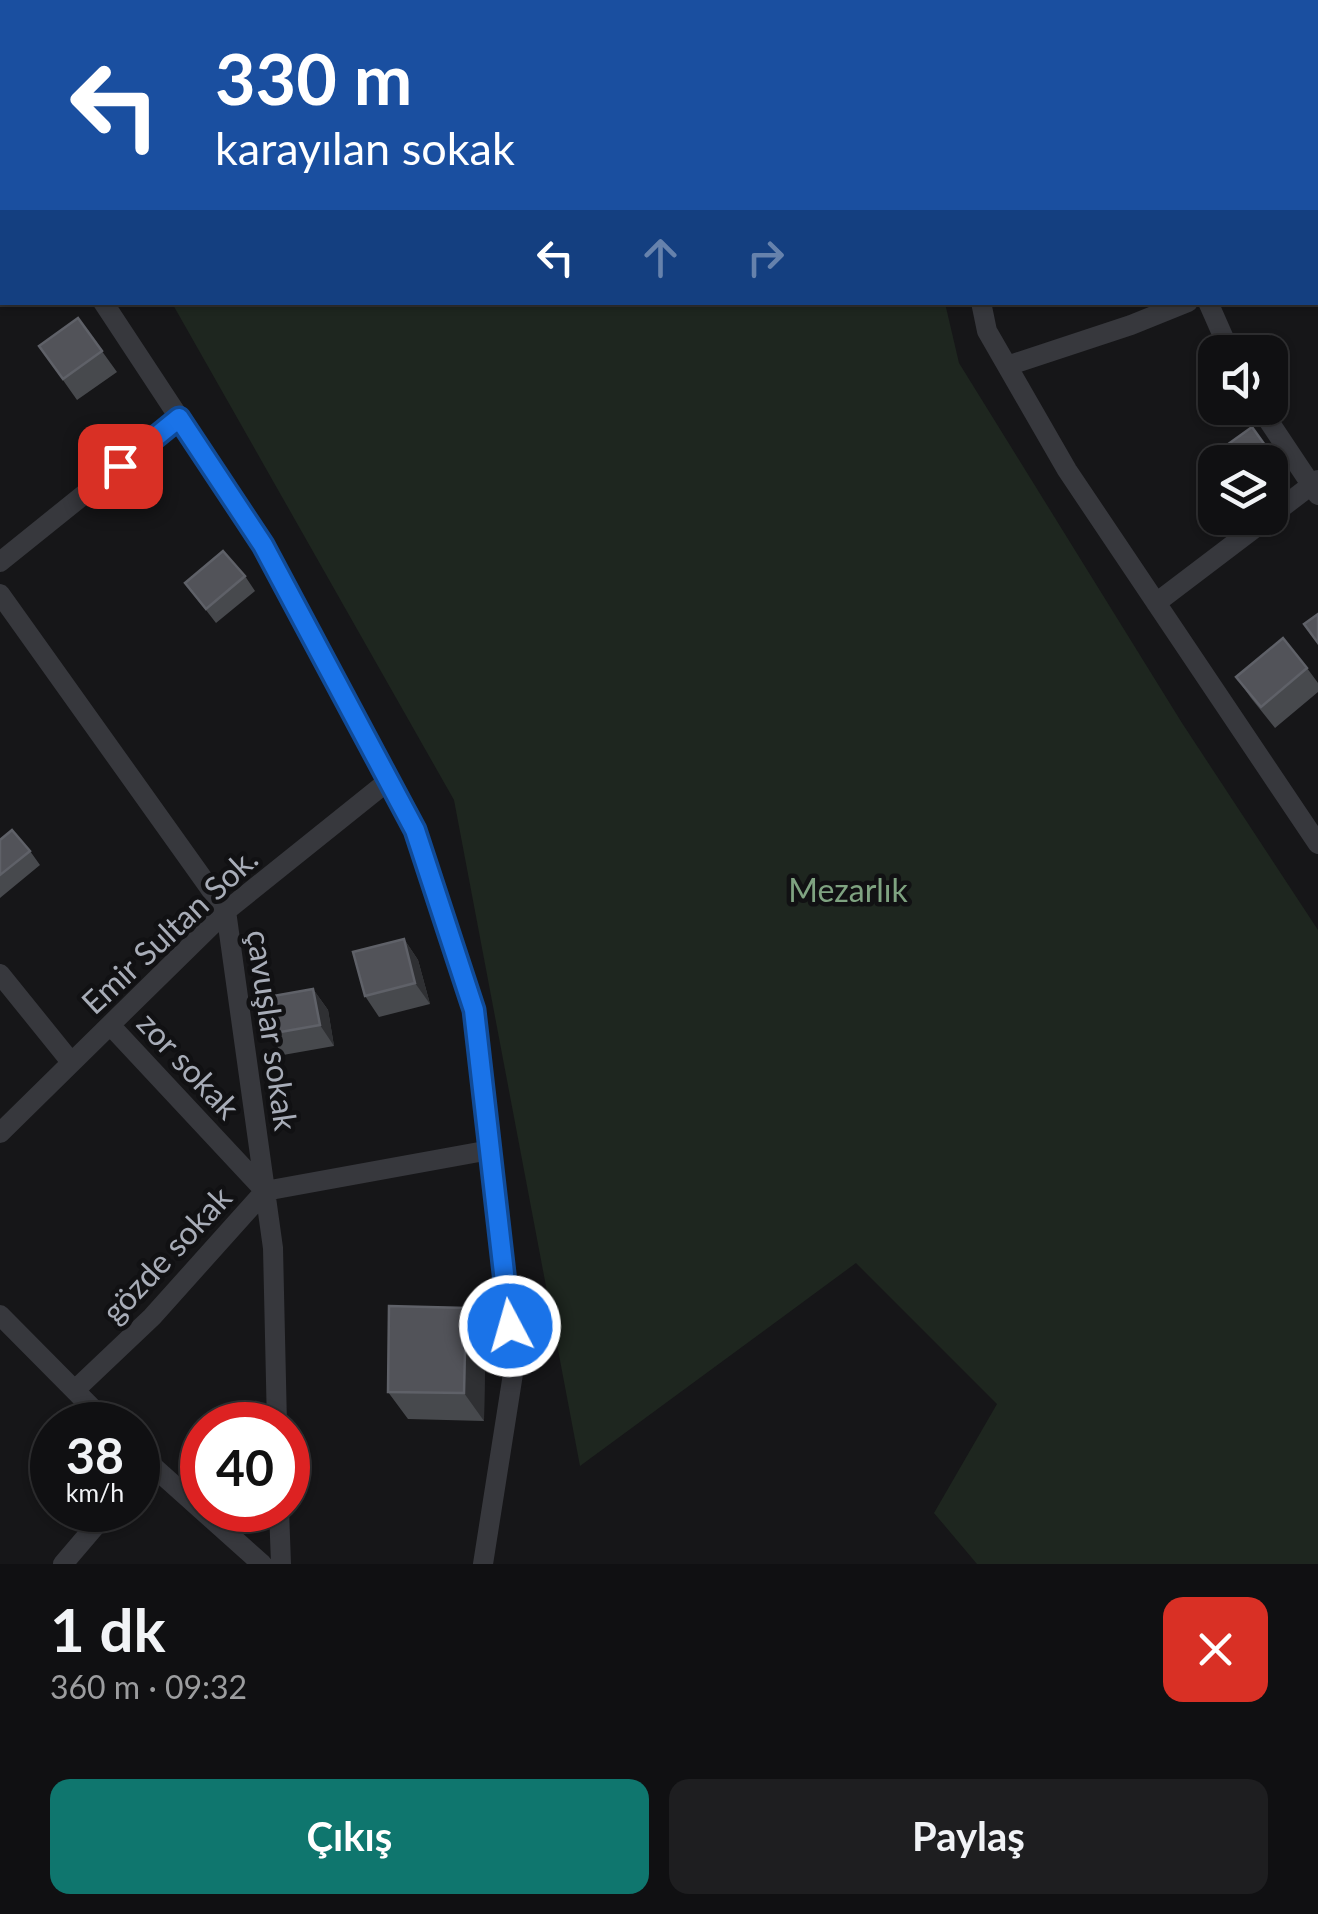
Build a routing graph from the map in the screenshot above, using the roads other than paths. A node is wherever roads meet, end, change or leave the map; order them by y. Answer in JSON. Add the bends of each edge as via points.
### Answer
{"nodes":[{"id":1,"x":106,"y":305,"type":"edge"},
{"id":2,"x":982,"y":305,"type":"edge"},
{"id":3,"x":1181,"y":305,"type":"edge"},
{"id":4,"x":1209,"y":305,"type":"edge"},
{"id":5,"x":1223,"y":335,"type":"edge"},
{"id":6,"x":1007,"y":366,"type":"junction"},
{"id":7,"x":179,"y":418,"type":"junction"},
{"id":8,"x":1272,"y":425,"type":"edge"},
{"id":9,"x":1316,"y":487,"type":"edge"},
{"id":10,"x":0,"y":562,"type":"edge"},
{"id":11,"x":0,"y":594,"type":"edge"},
{"id":12,"x":1156,"y":603,"type":"junction"},
{"id":13,"x":388,"y":781,"type":"junction"},
{"id":14,"x":1314,"y":830,"type":"edge"},
{"id":15,"x":226,"y":912,"type":"junction"},
{"id":16,"x":0,"y":974,"type":"edge"},
{"id":17,"x":110,"y":1024,"type":"junction"},
{"id":18,"x":71,"y":1062,"type":"junction"},
{"id":19,"x":0,"y":1133,"type":"edge"},
{"id":20,"x":490,"y":1150,"type":"junction"},
{"id":21,"x":265,"y":1190,"type":"junction"},
{"id":22,"x":0,"y":1315,"type":"edge"},
{"id":23,"x":75,"y":1390,"type":"junction"},
{"id":24,"x":87,"y":1402,"type":"edge"},
{"id":25,"x":276,"y":1402,"type":"edge"},
{"id":26,"x":160,"y":1480,"type":"edge"},
{"id":27,"x":90,"y":1532,"type":"edge"},
{"id":28,"x":279,"y":1532,"type":"edge"},
{"id":29,"x":65,"y":1562,"type":"edge"},
{"id":30,"x":262,"y":1564,"type":"edge"},
{"id":31,"x":280,"y":1564,"type":"edge"},
{"id":32,"x":482,"y":1564,"type":"edge"}],
"edges":[{"from":1,"to":7,"type":"street"},
{"from":2,"to":6,"type":"street"},
{"from":3,"to":6,"type":"street"},
{"from":4,"to":5,"type":"street"},
{"from":6,"to":12,"type":"street","via":[[1066,470]]},
{"from":7,"to":10,"type":"street"},
{"from":7,"to":13,"type":"street","via":[[263,545]]},
{"from":8,"to":9,"type":"street"},
{"from":9,"to":12,"type":"street"},
{"from":11,"to":15,"type":"street","name":"çavuşlar sokak"},
{"from":12,"to":14,"type":"street"},
{"from":13,"to":15,"type":"street","name":"Emir Sultan Sok."},
{"from":13,"to":20,"type":"street","via":[[415,830],[474,1010]]},
{"from":15,"to":17,"type":"street","name":"Emir Sultan Sok."},
{"from":15,"to":21,"type":"street","name":"çavuşlar sokak"},
{"from":16,"to":18,"type":"street"},
{"from":17,"to":18,"type":"street","name":"Emir Sultan Sok."},
{"from":17,"to":21,"type":"street","name":"zor sokak"},
{"from":18,"to":19,"type":"street","name":"Emir Sultan Sok."},
{"from":20,"to":21,"type":"street","name":"gözde sokak"},
{"from":20,"to":32,"type":"street","via":[[515,1361]]},
{"from":21,"to":23,"type":"street","name":"gözde sokak"},
{"from":21,"to":25,"type":"street","name":"çavuşlar sokak"},
{"from":22,"to":23,"type":"street"},
{"from":23,"to":24,"type":"street"},
{"from":26,"to":30,"type":"street"},
{"from":27,"to":29,"type":"street"},
{"from":28,"to":31,"type":"street"}]}
